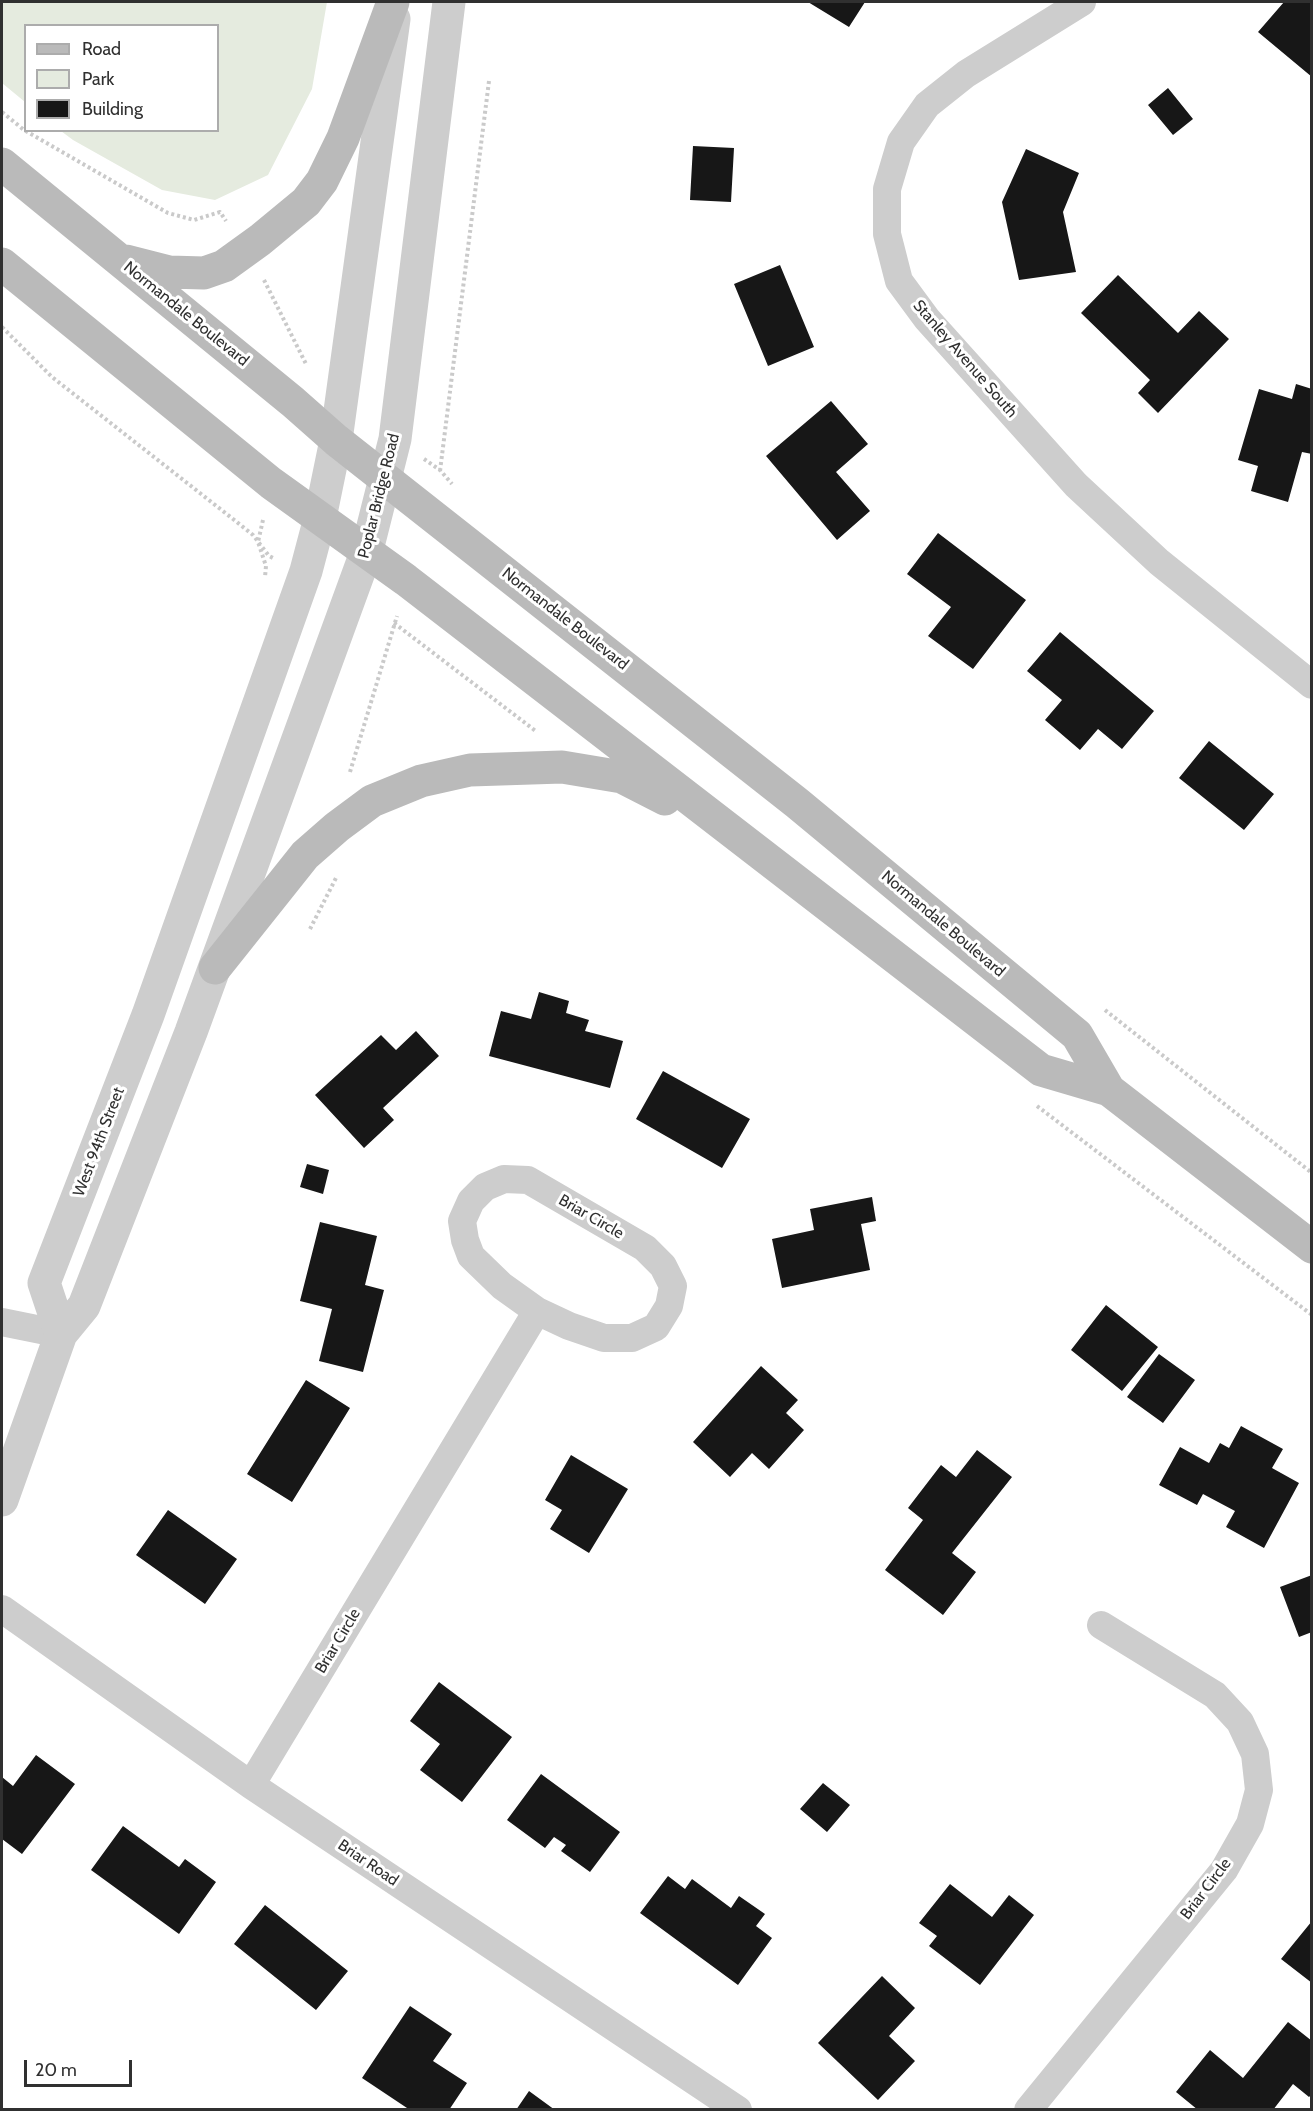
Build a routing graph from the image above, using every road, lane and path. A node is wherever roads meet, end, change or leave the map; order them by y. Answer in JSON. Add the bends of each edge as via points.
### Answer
{"nodes":[{"id":1,"x":395,"y":2,"type":"edge"},
{"id":2,"x":449,"y":2,"type":"edge"},
{"id":3,"x":1083,"y":2,"type":"edge"},
{"id":4,"x":2,"y":112,"type":"edge"},
{"id":5,"x":24,"y":130,"type":"edge"},
{"id":6,"x":27,"y":132,"type":"edge"},
{"id":7,"x":2,"y":164,"type":"edge"},
{"id":8,"x":245,"y":250,"type":"junction"},
{"id":9,"x":118,"y":259,"type":"junction"},
{"id":10,"x":2,"y":264,"type":"edge"},
{"id":11,"x":2,"y":327,"type":"edge"},
{"id":12,"x":305,"y":363,"type":"junction"},
{"id":13,"x":342,"y":396,"type":"junction"},
{"id":14,"x":293,"y":402,"type":"junction"},
{"id":15,"x":395,"y":439,"type":"junction"},
{"id":16,"x":336,"y":440,"type":"junction"},
{"id":17,"x":386,"y":478,"type":"junction"},
{"id":18,"x":271,"y":483,"type":"junction"},
{"id":19,"x":456,"y":487,"type":"dead end"},
{"id":20,"x":320,"y":518,"type":"junction"},
{"id":21,"x":258,"y":542,"type":"junction"},
{"id":22,"x":367,"y":550,"type":"junction"},
{"id":23,"x":306,"y":571,"type":"junction"},
{"id":24,"x":263,"y":587,"type":"dead end"},
{"id":25,"x":1311,"y":686,"type":"edge"},
{"id":26,"x":733,"y":832,"type":"junction"},
{"id":27,"x":215,"y":968,"type":"junction"},
{"id":28,"x":1100,"y":1006,"type":"dead end"},
{"id":29,"x":1109,"y":1090,"type":"junction"},
{"id":30,"x":1311,"y":1173,"type":"edge"},
{"id":31,"x":1311,"y":1247,"type":"edge"},
{"id":32,"x":537,"y":1311,"type":"junction"},
{"id":33,"x":2,"y":1322,"type":"edge"},
{"id":34,"x":62,"y":1334,"type":"junction"},
{"id":35,"x":2,"y":1500,"type":"edge"},
{"id":36,"x":2,"y":1609,"type":"edge"},
{"id":37,"x":1101,"y":1625,"type":"dead end"},
{"id":38,"x":251,"y":1785,"type":"junction"},
{"id":39,"x":738,"y":2109,"type":"edge"},
{"id":40,"x":1028,"y":2109,"type":"edge"}],
"edges":[{"from":1,"to":8,"type":"main road","via":[[343,138],[322,180],[306,202]]},
{"from":1,"to":13,"type":"street"},
{"from":2,"to":15,"type":"street","name":"Poplar Bridge Road"},
{"from":3,"to":25,"type":"street","name":"Stanley Avenue South","via":[[966,74],[927,105],[901,142],[887,189],[887,234],[899,281],[927,319],[1076,485],[1159,562]]},
{"from":4,"to":5,"type":"path"},
{"from":6,"to":8,"type":"path","via":[[168,213],[194,220],[220,212]]},
{"from":7,"to":9,"type":"main road","name":"Normandale Boulevard"},
{"from":8,"to":9,"type":"main road","via":[[224,266],[190,274]]},
{"from":8,"to":12,"type":"path"},
{"from":9,"to":14,"type":"main road","name":"Normandale Boulevard"},
{"from":10,"to":18,"type":"main road","name":"Normandale Boulevard"},
{"from":11,"to":21,"type":"path","via":[[52,377]]},
{"from":12,"to":13,"type":"path"},
{"from":12,"to":14,"type":"path"},
{"from":13,"to":16,"type":"street"},
{"from":14,"to":16,"type":"main road","name":"Normandale Boulevard"},
{"from":15,"to":17,"type":"street","name":"Poplar Bridge Road"},
{"from":15,"to":19,"type":"path","via":[[440,470]]},
{"from":16,"to":17,"type":"main road","name":"Normandale Boulevard"},
{"from":16,"to":20,"type":"street"},
{"from":17,"to":22,"type":"street","name":"Poplar Bridge Road"},
{"from":17,"to":29,"type":"main road","name":"Normandale Boulevard","via":[[797,803],[1077,1035]]},
{"from":18,"to":20,"type":"main road","name":"Normandale Boulevard"},
{"from":18,"to":21,"type":"path"},
{"from":20,"to":22,"type":"main road","name":"Normandale Boulevard"},
{"from":20,"to":23,"type":"street"},
{"from":21,"to":23,"type":"path","via":[[269,556]]},
{"from":21,"to":24,"type":"path","via":[[266,566]]},
{"from":22,"to":26,"type":"main road","name":"Normandale Boulevard"},
{"from":22,"to":27,"type":"street","name":"Poplar Bridge Road"},
{"from":23,"to":34,"type":"street","name":"West 94th Street","via":[[148,1016],[44,1283]]},
{"from":26,"to":27,"type":"main road","via":[[612,775],[514,767],[470,770],[421,781],[372,801],[305,855]]},
{"from":26,"to":29,"type":"main road","name":"Normandale Boulevard","via":[[1041,1070]]},
{"from":27,"to":34,"type":"street","via":[[84,1306]]},
{"from":28,"to":30,"type":"path"},
{"from":29,"to":31,"type":"main road","name":"Normandale Boulevard"},
{"from":32,"to":32,"type":"street","name":"Briar Circle","via":[[502,1286],[471,1256],[465,1240],[462,1221],[471,1201],[485,1187],[504,1179],[528,1180],[645,1248],[663,1266],[673,1286],[669,1306],[656,1327],[632,1338],[604,1338]]},
{"from":32,"to":38,"type":"street","name":"Briar Circle"},
{"from":33,"to":34,"type":"street"},
{"from":34,"to":35,"type":"street"},
{"from":36,"to":38,"type":"street","name":"Briar Road"},
{"from":37,"to":40,"type":"street","name":"Briar Circle","via":[[1215,1695],[1240,1722],[1255,1754],[1259,1790],[1250,1824],[1224,1870]]},
{"from":38,"to":39,"type":"street","name":"Briar Road"}]}
